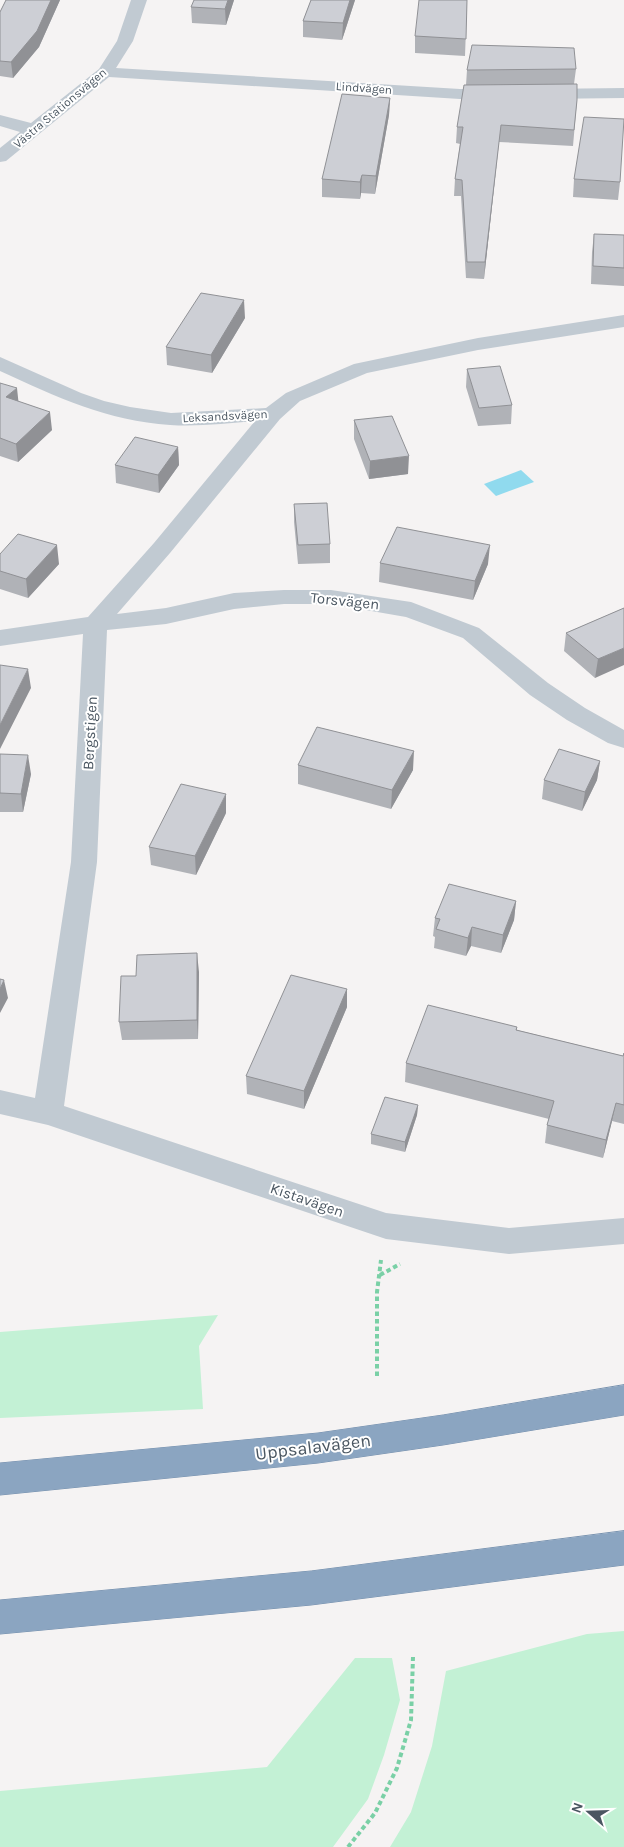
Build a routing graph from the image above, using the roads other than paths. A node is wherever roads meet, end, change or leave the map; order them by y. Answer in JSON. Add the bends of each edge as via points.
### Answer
{"nodes":[{"id":1,"x":139,"y":0,"type":"edge"},
{"id":2,"x":105,"y":72,"type":"junction"},
{"id":3,"x":624,"y":93,"type":"edge"},
{"id":4,"x":0,"y":120,"type":"edge"},
{"id":5,"x":34,"y":130,"type":"junction"},
{"id":6,"x":0,"y":157,"type":"edge"},
{"id":7,"x":624,"y":320,"type":"edge"},
{"id":8,"x":0,"y":363,"type":"edge"},
{"id":9,"x":272,"y":414,"type":"junction"},
{"id":10,"x":95,"y":624,"type":"junction"},
{"id":11,"x":0,"y":638,"type":"edge"},
{"id":12,"x":624,"y":738,"type":"edge"},
{"id":13,"x":0,"y":1102,"type":"edge"},
{"id":14,"x":48,"y":1113,"type":"junction"},
{"id":15,"x":624,"y":1231,"type":"edge"},
{"id":16,"x":624,"y":1400,"type":"edge"},
{"id":17,"x":0,"y":1479,"type":"edge"},
{"id":18,"x":624,"y":1548,"type":"edge"},
{"id":19,"x":0,"y":1617,"type":"edge"}],
"edges":[{"from":1,"to":2,"type":"street","name":"Västra Stationsvägen","via":[[125,41]]},
{"from":2,"to":3,"type":"street","name":"Lindvägen","via":[[460,94]]},
{"from":2,"to":5,"type":"street","name":"Västra Stationsvägen"},
{"from":4,"to":5,"type":"street"},
{"from":5,"to":6,"type":"street","name":"Västra Stationsvägen"},
{"from":7,"to":9,"type":"street","name":"Leksandsvägen","via":[[478,344],[361,368],[293,397]]},
{"from":8,"to":9,"type":"street","name":"Leksandsvägen","via":[[74,397],[130,413],[171,419]]},
{"from":9,"to":10,"type":"street"},
{"from":10,"to":11,"type":"street","name":"Torsvägen"},
{"from":10,"to":12,"type":"street","name":"Torsvägen","via":[[166,616],[234,601],[284,597],[331,597],[411,610],[471,633],[539,689],[576,714],[616,737]]},
{"from":10,"to":14,"type":"street","name":"Bergstigen","via":[[84,862]]},
{"from":13,"to":14,"type":"street","name":"Kistavägen"},
{"from":14,"to":15,"type":"street","name":"Kistavägen","via":[[386,1226],[509,1241]]},
{"from":16,"to":17,"type":"highway","name":"Uppsalavägen","via":[[318,1448]]},
{"from":18,"to":19,"type":"highway","via":[[311,1588]]}]}
